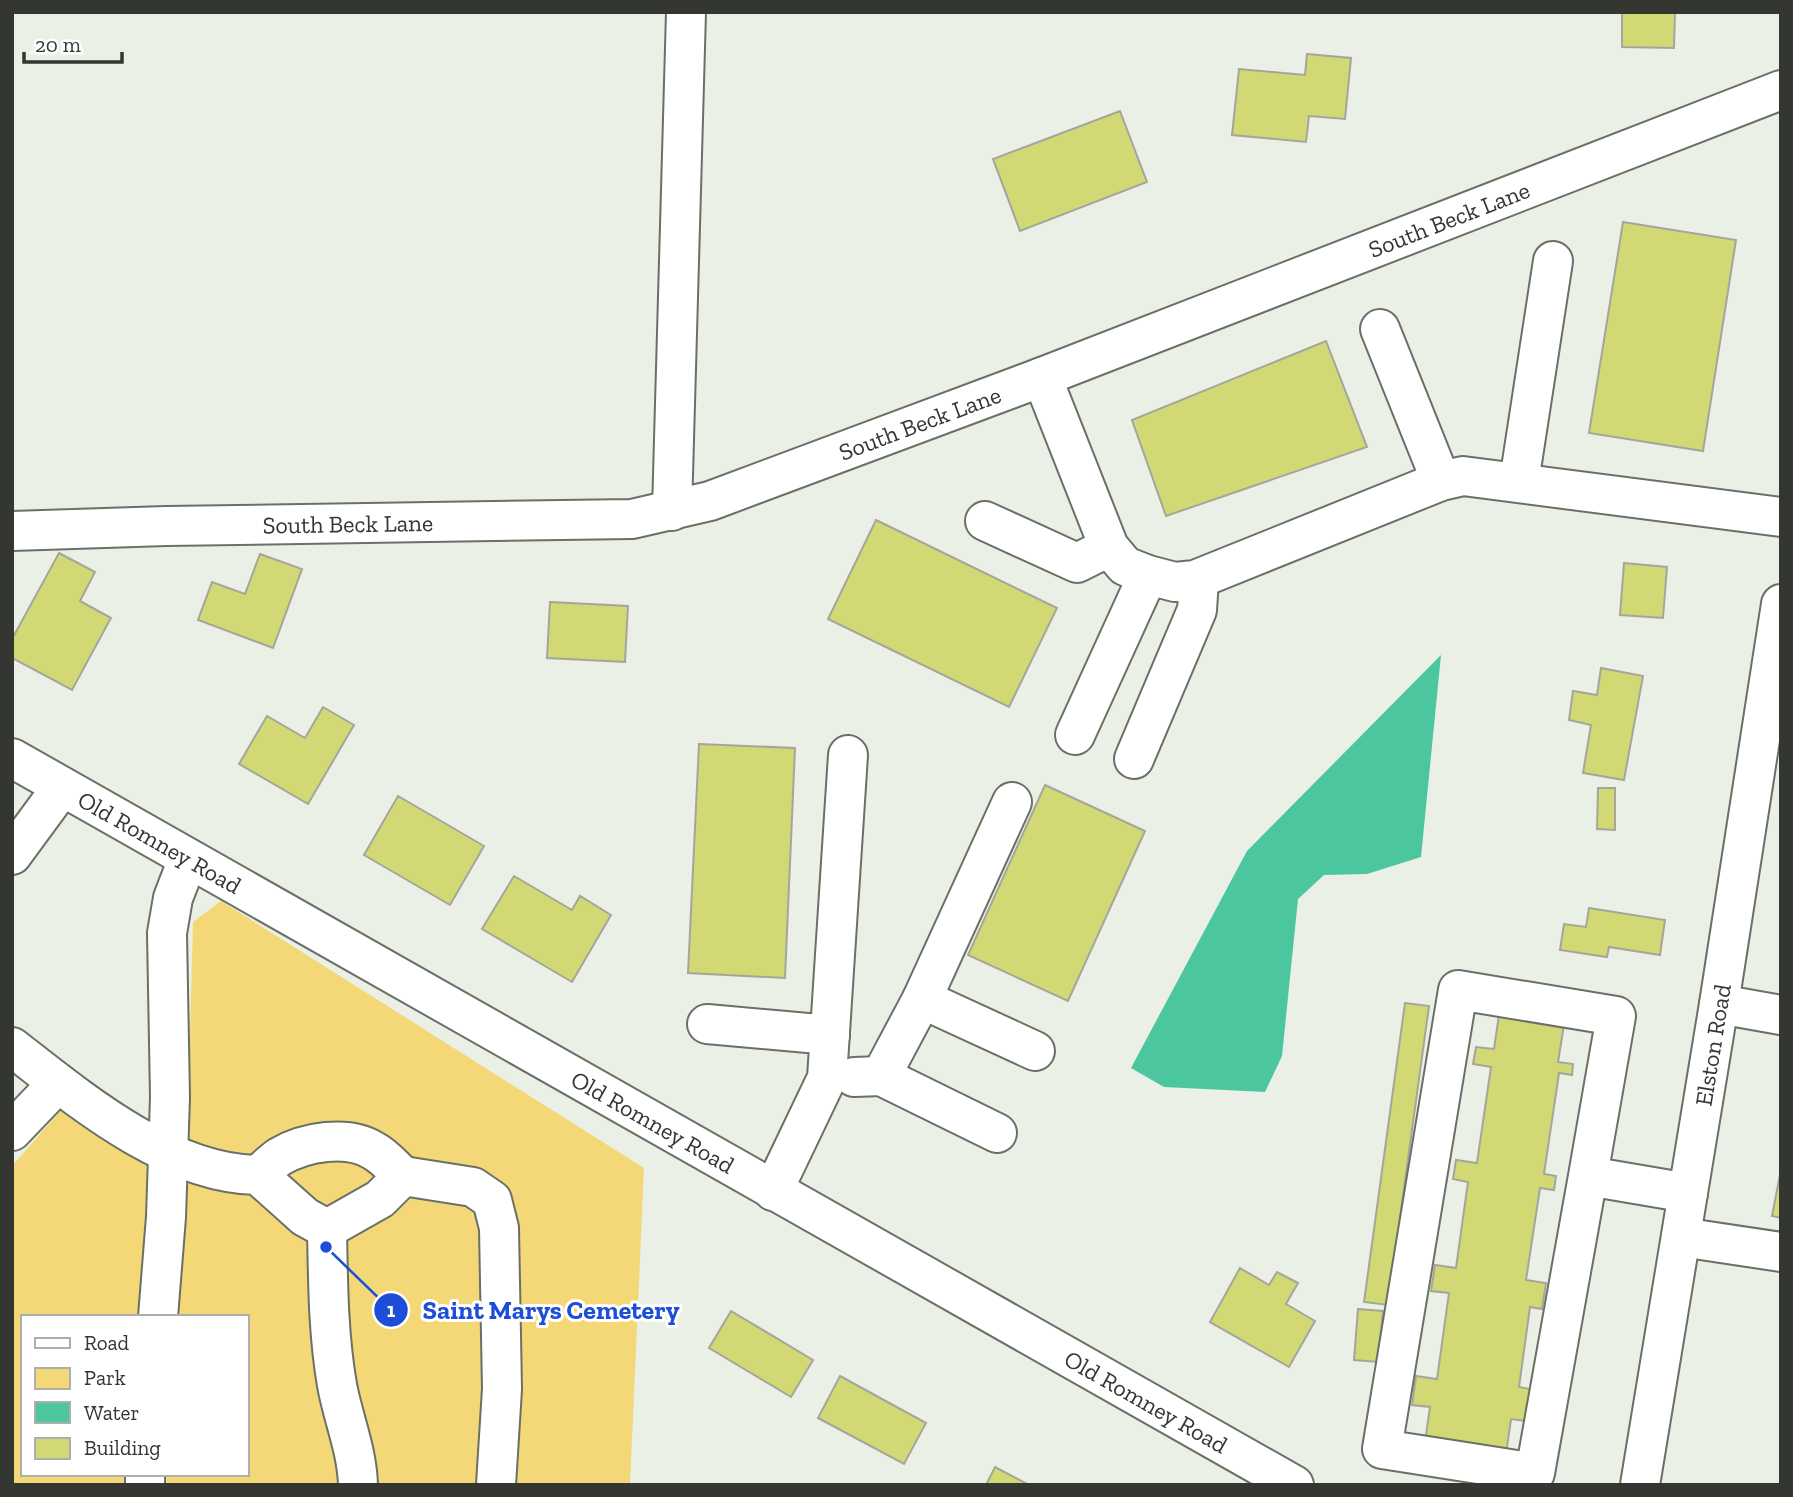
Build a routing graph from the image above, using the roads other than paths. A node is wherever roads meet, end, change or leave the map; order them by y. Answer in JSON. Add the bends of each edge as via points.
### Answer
{"nodes":[{"id":1,"x":686,"y":12,"type":"edge"},
{"id":2,"x":1781,"y":90,"type":"edge"},
{"id":3,"x":1553,"y":261,"type":"dead end"},
{"id":4,"x":1380,"y":330,"type":"dead end"},
{"id":5,"x":1042,"y":377,"type":"junction"},
{"id":6,"x":1441,"y":481,"type":"junction"},
{"id":7,"x":1519,"y":482,"type":"junction"},
{"id":8,"x":671,"y":511,"type":"junction"},
{"id":9,"x":1781,"y":517,"type":"edge"},
{"id":10,"x":985,"y":522,"type":"dead end"},
{"id":11,"x":12,"y":531,"type":"edge"},
{"id":12,"x":1110,"y":547,"type":"junction"},
{"id":13,"x":1149,"y":575,"type":"junction"},
{"id":14,"x":1199,"y":579,"type":"junction"},
{"id":15,"x":1781,"y":604,"type":"edge"},
{"id":16,"x":1075,"y":735,"type":"dead end"},
{"id":17,"x":848,"y":755,"type":"dead end"},
{"id":18,"x":12,"y":758,"type":"edge"},
{"id":19,"x":1134,"y":759,"type":"dead end"},
{"id":20,"x":62,"y":787,"type":"junction"},
{"id":21,"x":1012,"y":802,"type":"dead end"},
{"id":22,"x":12,"y":855,"type":"edge"},
{"id":23,"x":188,"y":859,"type":"junction"},
{"id":24,"x":922,"y":999,"type":"junction"},
{"id":25,"x":1719,"y":1004,"type":"junction"},
{"id":26,"x":1781,"y":1015,"type":"edge"},
{"id":27,"x":707,"y":1024,"type":"dead end"},
{"id":28,"x":830,"y":1035,"type":"junction"},
{"id":29,"x":12,"y":1047,"type":"edge"},
{"id":30,"x":1035,"y":1051,"type":"dead end"},
{"id":31,"x":881,"y":1076,"type":"junction"},
{"id":32,"x":828,"y":1078,"type":"junction"},
{"id":33,"x":58,"y":1083,"type":"junction"},
{"id":34,"x":12,"y":1131,"type":"edge"},
{"id":35,"x":997,"y":1133,"type":"dead end"},
{"id":36,"x":168,"y":1153,"type":"junction"},
{"id":37,"x":258,"y":1175,"type":"junction"},
{"id":38,"x":403,"y":1176,"type":"junction"},
{"id":39,"x":1588,"y":1176,"type":"junction"},
{"id":40,"x":773,"y":1191,"type":"junction"},
{"id":41,"x":1688,"y":1193,"type":"junction"},
{"id":42,"x":327,"y":1228,"type":"junction"},
{"id":43,"x":1681,"y":1237,"type":"junction"},
{"id":44,"x":1781,"y":1252,"type":"edge"},
{"id":45,"x":158,"y":1315,"type":"edge"},
{"id":46,"x":1281,"y":1481,"type":"edge"},
{"id":47,"x":358,"y":1485,"type":"edge"},
{"id":48,"x":496,"y":1485,"type":"edge"},
{"id":49,"x":1640,"y":1485,"type":"edge"}],
"edges":[{"from":1,"to":8,"type":"street"},
{"from":2,"to":5,"type":"street","name":"South Beck Lane"},
{"from":3,"to":7,"type":"street"},
{"from":4,"to":6,"type":"street"},
{"from":5,"to":8,"type":"street","name":"South Beck Lane","via":[[710,501]]},
{"from":5,"to":12,"type":"street"},
{"from":6,"to":7,"type":"street","via":[[1463,476]]},
{"from":6,"to":14,"type":"street"},
{"from":7,"to":9,"type":"street"},
{"from":8,"to":11,"type":"street","name":"South Beck Lane","via":[[632,519]]},
{"from":10,"to":12,"type":"street","via":[[1077,563]]},
{"from":12,"to":13,"type":"street","via":[[1125,566]]},
{"from":13,"to":14,"type":"street","via":[[1175,582]]},
{"from":13,"to":16,"type":"street"},
{"from":14,"to":19,"type":"street","via":[[1197,611]]},
{"from":15,"to":25,"type":"street","name":"Elston Road"},
{"from":17,"to":28,"type":"street"},
{"from":18,"to":20,"type":"street","name":"Old Romney Road"},
{"from":20,"to":22,"type":"street"},
{"from":20,"to":23,"type":"street","name":"Old Romney Road"},
{"from":21,"to":24,"type":"street"},
{"from":23,"to":36,"type":"street","via":[[173,898],[167,933]]},
{"from":23,"to":40,"type":"street","name":"Old Romney Road"},
{"from":24,"to":30,"type":"street"},
{"from":24,"to":31,"type":"street"},
{"from":25,"to":26,"type":"street"},
{"from":25,"to":41,"type":"street","name":"Elston Road"},
{"from":27,"to":28,"type":"street"},
{"from":28,"to":32,"type":"street"},
{"from":29,"to":33,"type":"street"},
{"from":31,"to":32,"type":"street"},
{"from":31,"to":35,"type":"street"},
{"from":32,"to":40,"type":"street"},
{"from":33,"to":34,"type":"street"},
{"from":33,"to":36,"type":"street","via":[[86,1105]]},
{"from":36,"to":37,"type":"street","via":[[236,1175]]},
{"from":36,"to":45,"type":"street"},
{"from":37,"to":38,"type":"street","via":[[278,1158],[328,1142],[373,1150]]},
{"from":37,"to":42,"type":"street","via":[[305,1217]]},
{"from":38,"to":42,"type":"street","via":[[380,1199]]},
{"from":38,"to":48,"type":"street","via":[[473,1187],[492,1200],[499,1227],[502,1389]]},
{"from":39,"to":39,"type":"street","via":[[1616,1016],[1458,990],[1382,1449],[1535,1473]]},
{"from":39,"to":41,"type":"street"},
{"from":40,"to":46,"type":"street","name":"Old Romney Road"},
{"from":41,"to":43,"type":"street","name":"Elston Road"},
{"from":42,"to":47,"type":"street","via":[[331,1345]]},
{"from":43,"to":44,"type":"street"},
{"from":43,"to":49,"type":"street","name":"Elston Road"}]}
